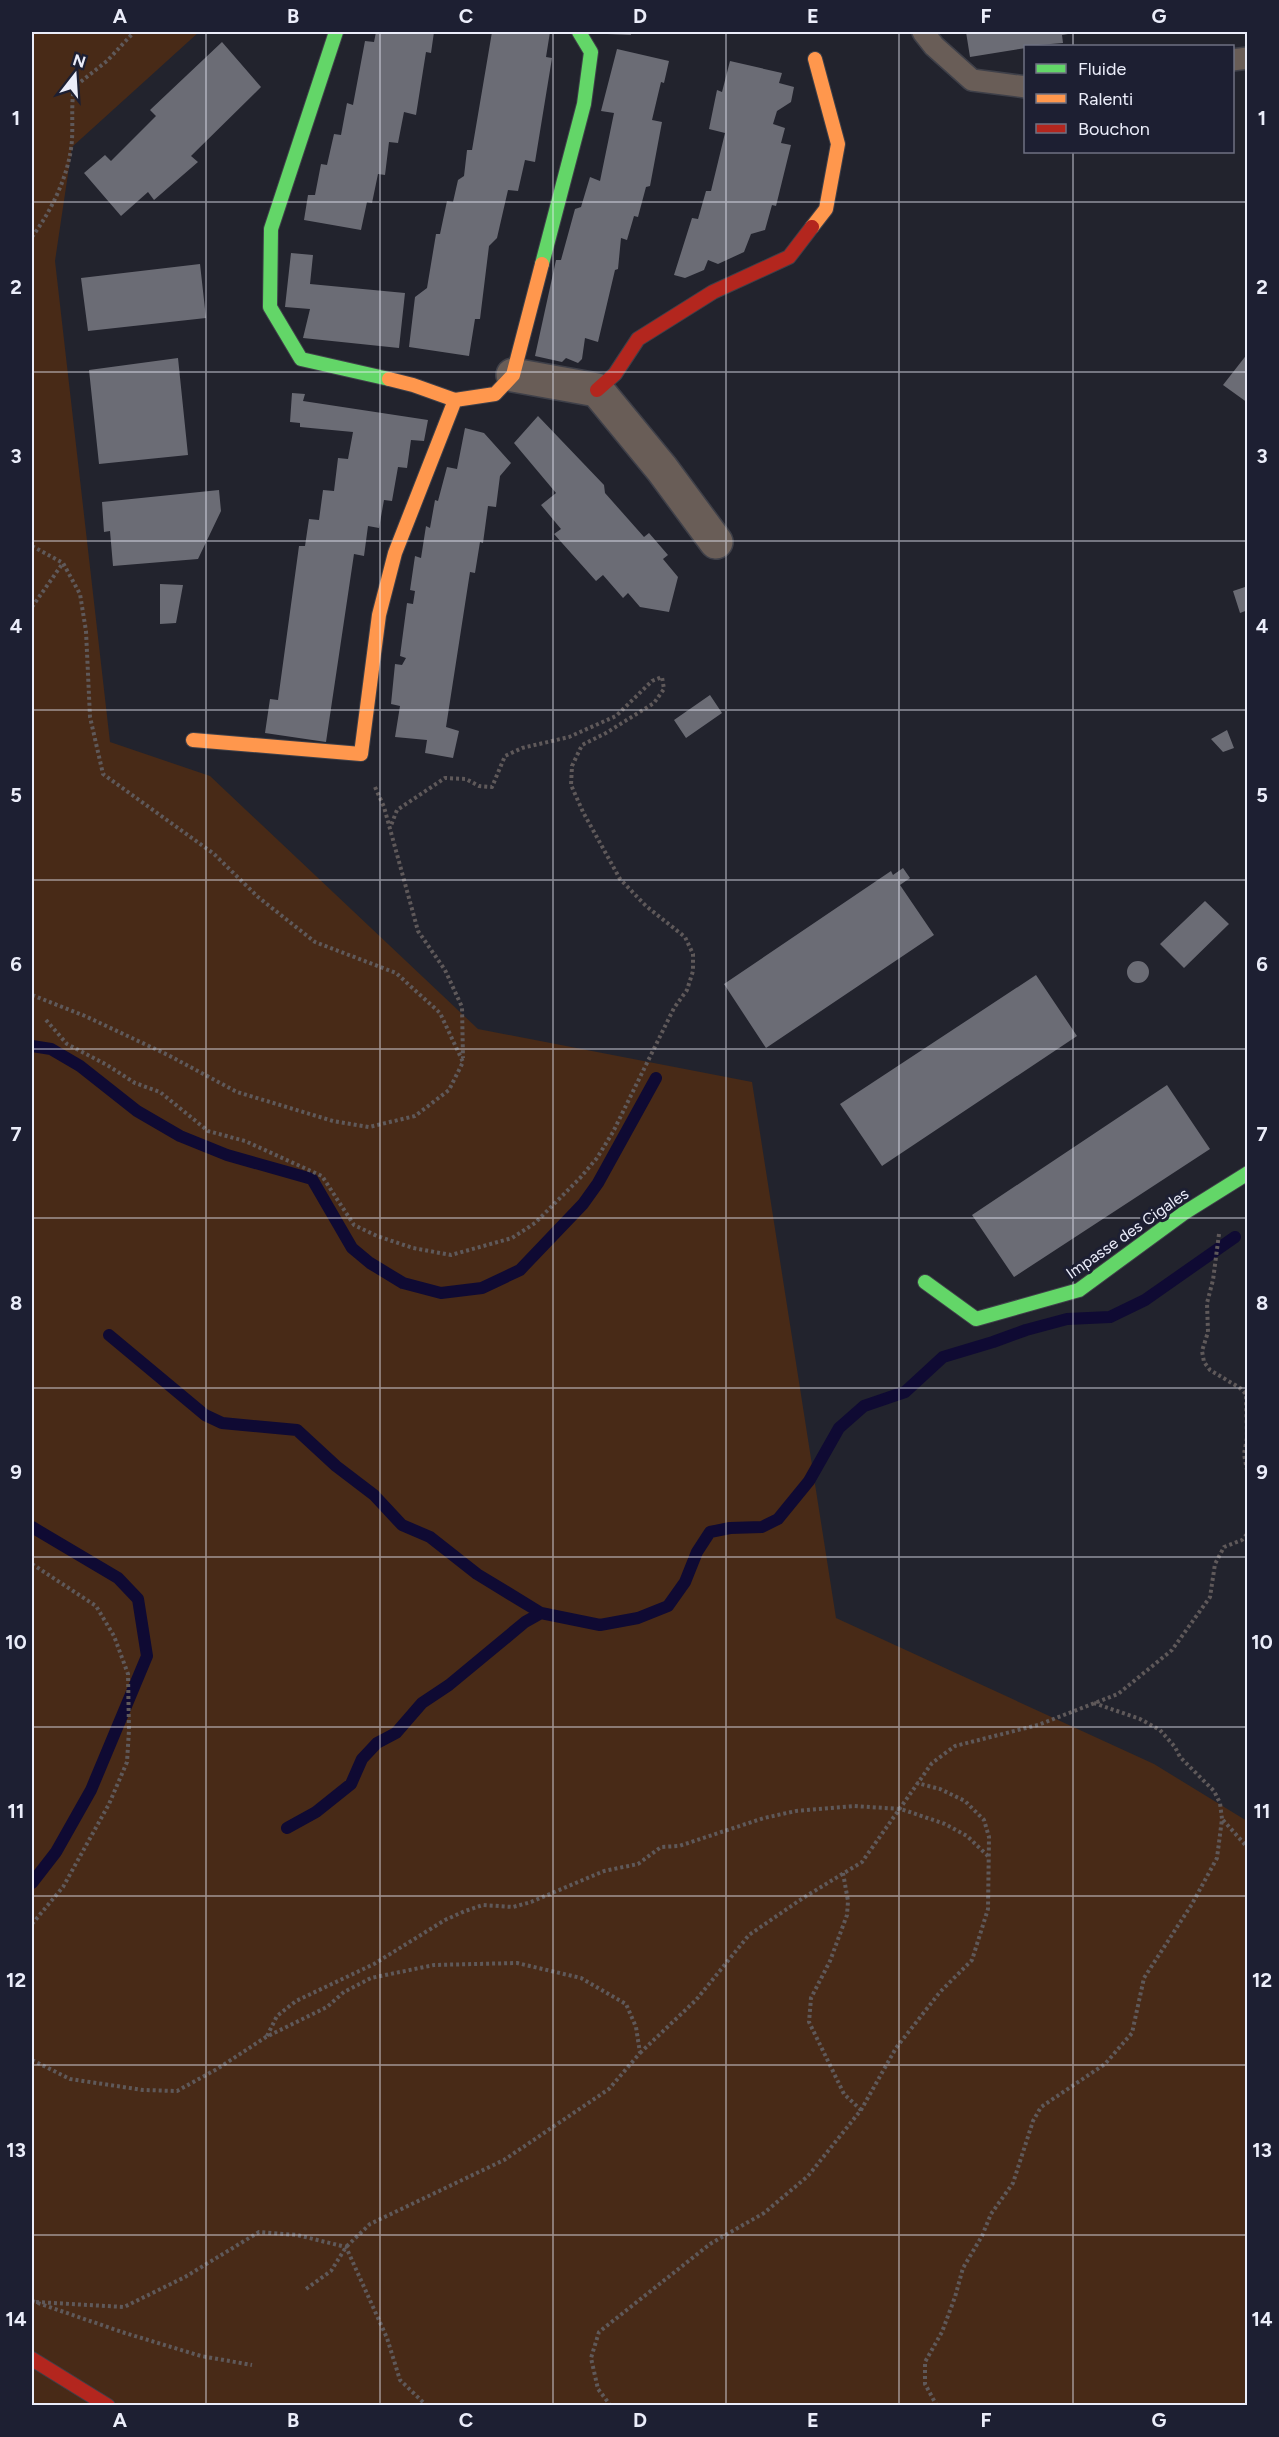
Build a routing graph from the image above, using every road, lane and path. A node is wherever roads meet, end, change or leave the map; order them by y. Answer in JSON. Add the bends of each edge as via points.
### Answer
{"nodes":[{"id":1,"x":134,"y":32,"type":"edge"},
{"id":2,"x":336,"y":32,"type":"edge"},
{"id":3,"x":579,"y":32,"type":"edge"},
{"id":4,"x":922,"y":32,"type":"edge"},
{"id":5,"x":815,"y":59,"type":"dead end"},
{"id":6,"x":1024,"y":87,"type":"edge"},
{"id":7,"x":32,"y":237,"type":"edge"},
{"id":8,"x":513,"y":375,"type":"junction"},
{"id":9,"x":597,"y":390,"type":"junction"},
{"id":10,"x":455,"y":400,"type":"junction"},
{"id":11,"x":716,"y":542,"type":"dead end"},
{"id":12,"x":32,"y":546,"type":"edge"},
{"id":13,"x":63,"y":563,"type":"junction"},
{"id":14,"x":32,"y":607,"type":"edge"},
{"id":15,"x":193,"y":740,"type":"dead end"},
{"id":16,"x":361,"y":754,"type":"junction"},
{"id":17,"x":390,"y":828,"type":"junction"},
{"id":18,"x":32,"y":995,"type":"edge"},
{"id":19,"x":46,"y":1020,"type":"dead end"},
{"id":20,"x":463,"y":1062,"type":"junction"},
{"id":21,"x":1248,"y":1173,"type":"edge"},
{"id":22,"x":1225,"y":1188,"type":"junction"},
{"id":23,"x":925,"y":1282,"type":"dead end"},
{"id":24,"x":1248,"y":1476,"type":"edge"},
{"id":25,"x":1248,"y":1533,"type":"edge"},
{"id":26,"x":32,"y":1564,"type":"edge"},
{"id":27,"x":1094,"y":1703,"type":"junction"},
{"id":28,"x":917,"y":1783,"type":"junction"},
{"id":29,"x":901,"y":1809,"type":"junction"},
{"id":30,"x":1222,"y":1819,"type":"junction"},
{"id":31,"x":1248,"y":1848,"type":"edge"},
{"id":32,"x":989,"y":1857,"type":"junction"},
{"id":33,"x":843,"y":1873,"type":"junction"},
{"id":34,"x":32,"y":1924,"type":"edge"},
{"id":35,"x":266,"y":2037,"type":"junction"},
{"id":36,"x":640,"y":2053,"type":"junction"},
{"id":37,"x":32,"y":2060,"type":"edge"},
{"id":38,"x":861,"y":2110,"type":"junction"},
{"id":39,"x":346,"y":2247,"type":"junction"},
{"id":40,"x":306,"y":2289,"type":"dead end"},
{"id":41,"x":34,"y":2302,"type":"edge"},
{"id":42,"x":32,"y":2359,"type":"edge"},
{"id":43,"x":252,"y":2365,"type":"dead end"},
{"id":44,"x":108,"y":2406,"type":"edge"},
{"id":45,"x":427,"y":2406,"type":"edge"},
{"id":46,"x":611,"y":2406,"type":"edge"},
{"id":47,"x":937,"y":2406,"type":"edge"}],
"edges":[{"from":1,"to":7,"type":"path","via":[[107,61],[74,87],[72,140],[64,177]]},
{"from":2,"to":10,"type":"street","via":[[271,229],[270,307],[301,359],[413,385]]},
{"from":3,"to":8,"type":"street","via":[[591,52],[584,104]]},
{"from":4,"to":6,"type":"lane","via":[[972,80]]},
{"from":5,"to":9,"type":"street","via":[[838,144],[826,208],[789,256],[713,292],[638,339],[615,374]]},
{"from":8,"to":9,"type":"street"},
{"from":8,"to":10,"type":"street","via":[[495,394]]},
{"from":9,"to":11,"type":"street"},
{"from":10,"to":16,"type":"street","via":[[394,554],[379,615]]},
{"from":12,"to":13,"type":"path"},
{"from":13,"to":14,"type":"path"},
{"from":13,"to":20,"type":"path","via":[[80,594],[90,717],[103,774],[214,854],[258,897],[315,942],[396,974],[440,1013]]},
{"from":15,"to":16,"type":"street"},
{"from":16,"to":17,"type":"path"},
{"from":17,"to":19,"type":"path","via":[[397,810],[445,778],[492,787],[504,756],[569,737],[616,716],[652,681],[662,677],[664,689],[654,703],[582,745],[572,766],[572,784],[620,879],[685,937],[693,954],[693,971],[687,990],[597,1158],[535,1222],[512,1238],[451,1255],[377,1236],[354,1225],[322,1176],[245,1141],[208,1131],[160,1092],[135,1083],[67,1044]]},
{"from":17,"to":20,"type":"path","via":[[418,931],[445,970],[462,1007]]},
{"from":18,"to":20,"type":"path","via":[[137,1040],[237,1092],[333,1121],[369,1127],[415,1116],[449,1090]]},
{"from":21,"to":22,"type":"street","name":"Impasse des Cigales"},
{"from":22,"to":23,"type":"street","name":"Impasse des Cigales","via":[[1079,1290],[976,1319]]},
{"from":22,"to":24,"type":"path","via":[[1207,1303],[1208,1332],[1202,1351],[1210,1370],[1246,1394],[1244,1454]]},
{"from":25,"to":27,"type":"path","via":[[1242,1540],[1224,1547],[1215,1564],[1210,1597],[1172,1650],[1118,1694]]},
{"from":26,"to":34,"type":"path","via":[[96,1606],[114,1636],[128,1674],[129,1730],[127,1762],[109,1804],[63,1887]]},
{"from":27,"to":28,"type":"path","via":[[1038,1725],[955,1746],[933,1763]]},
{"from":27,"to":30,"type":"path","via":[[1160,1730],[1214,1791]]},
{"from":28,"to":29,"type":"path"},
{"from":28,"to":32,"type":"path","via":[[965,1801],[984,1820]]},
{"from":29,"to":32,"type":"path","via":[[945,1824],[967,1836]]},
{"from":29,"to":33,"type":"path","via":[[862,1862]]},
{"from":29,"to":35,"type":"path","via":[[854,1806],[764,1818],[679,1846],[661,1847],[638,1864],[604,1871],[531,1902],[513,1907],[483,1905],[465,1911],[374,1964],[296,2001],[278,2016]]},
{"from":30,"to":31,"type":"path"},
{"from":30,"to":47,"type":"path","via":[[1217,1858],[1144,1978],[1132,2033],[1105,2064],[1041,2107],[1033,2121],[1013,2183],[991,2214],[963,2268],[942,2332],[925,2362],[925,2384]]},
{"from":32,"to":38,"type":"path","via":[[988,1909],[972,1960],[940,1992],[896,2048]]},
{"from":33,"to":36,"type":"path","via":[[749,1935],[696,2000]]},
{"from":33,"to":38,"type":"path","via":[[847,1915],[811,1998],[809,2022],[844,2094]]},
{"from":35,"to":36,"type":"path","via":[[327,2007],[344,1992],[371,1978],[434,1965],[517,1963],[581,1978],[626,2004],[636,2027]]},
{"from":35,"to":37,"type":"path","via":[[177,2091],[70,2079]]},
{"from":36,"to":39,"type":"path","via":[[609,2089],[561,2124],[504,2160],[370,2224]]},
{"from":38,"to":46,"type":"path","via":[[799,2184],[764,2213],[710,2244],[598,2332],[591,2358],[598,2389]]},
{"from":39,"to":40,"type":"path","via":[[331,2271]]},
{"from":39,"to":41,"type":"path","via":[[297,2235],[259,2232],[185,2277],[124,2307]]},
{"from":39,"to":45,"type":"path","via":[[387,2338],[400,2380]]},
{"from":41,"to":43,"type":"path","via":[[201,2356]]},
{"from":42,"to":44,"type":"street"}]}
